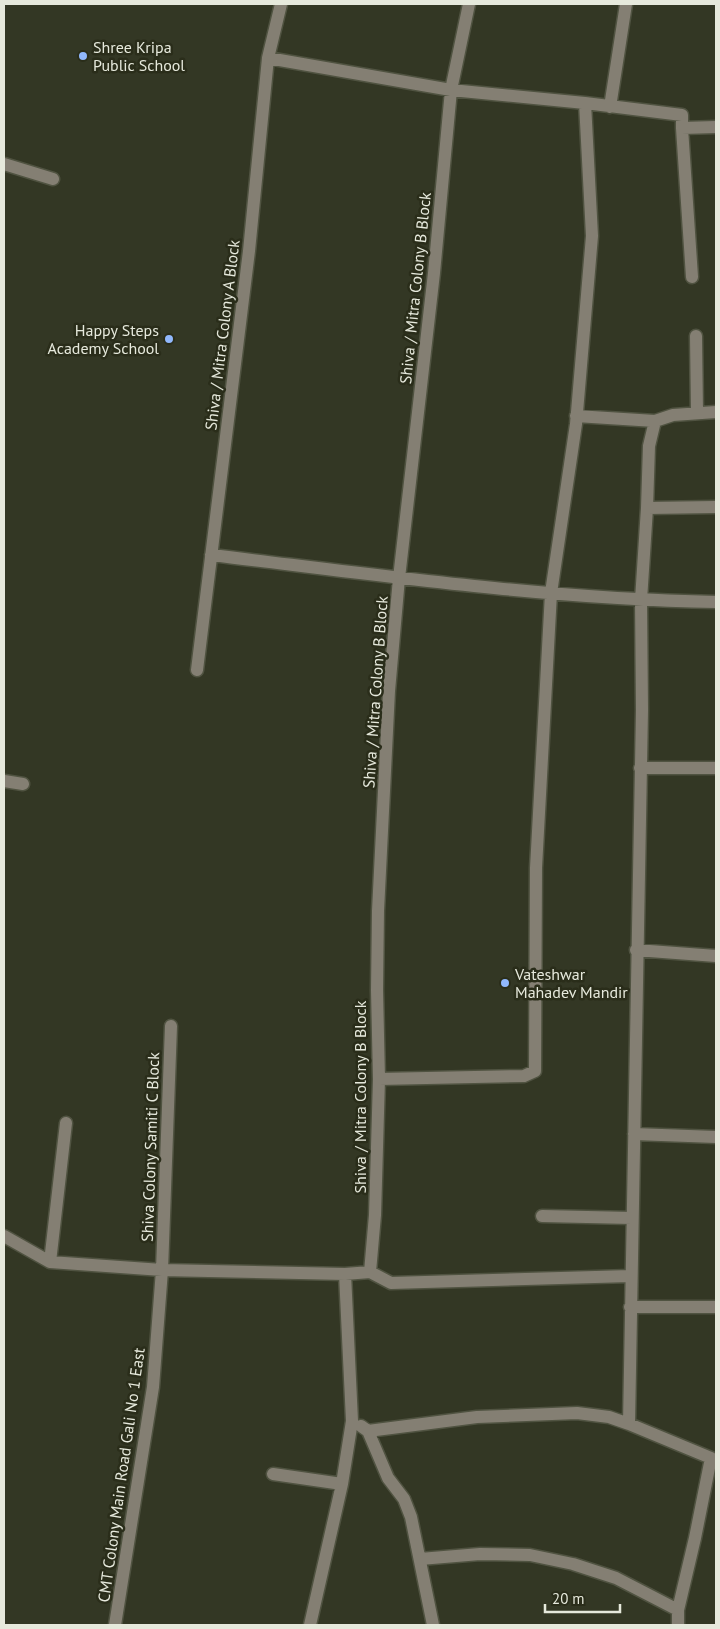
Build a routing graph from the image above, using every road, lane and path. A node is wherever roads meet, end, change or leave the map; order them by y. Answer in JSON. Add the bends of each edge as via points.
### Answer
{"nodes":[{"id":1,"x":281,"y":4,"type":"edge"},
{"id":2,"x":469,"y":4,"type":"edge"},
{"id":3,"x":626,"y":4,"type":"edge"},
{"id":4,"x":268,"y":58,"type":"junction"},
{"id":5,"x":451,"y":90,"type":"junction"},
{"id":6,"x":585,"y":103,"type":"junction"},
{"id":7,"x":610,"y":107,"type":"junction"},
{"id":8,"x":682,"y":128,"type":"junction"},
{"id":9,"x":716,"y":128,"type":"edge"},
{"id":10,"x":4,"y":164,"type":"edge"},
{"id":11,"x":54,"y":179,"type":"dead end"},
{"id":12,"x":692,"y":277,"type":"dead end"},
{"id":13,"x":696,"y":336,"type":"dead end"},
{"id":14,"x":716,"y":412,"type":"edge"},
{"id":15,"x":697,"y":413,"type":"junction"},
{"id":16,"x":576,"y":416,"type":"junction"},
{"id":17,"x":655,"y":421,"type":"junction"},
{"id":18,"x":716,"y":507,"type":"edge"},
{"id":19,"x":648,"y":508,"type":"junction"},
{"id":20,"x":211,"y":555,"type":"junction"},
{"id":21,"x":399,"y":578,"type":"junction"},
{"id":22,"x":551,"y":593,"type":"junction"},
{"id":23,"x":641,"y":600,"type":"junction"},
{"id":24,"x":716,"y":602,"type":"edge"},
{"id":25,"x":197,"y":670,"type":"dead end"},
{"id":26,"x":640,"y":768,"type":"junction"},
{"id":27,"x":716,"y":768,"type":"edge"},
{"id":28,"x":4,"y":781,"type":"edge"},
{"id":29,"x":23,"y":784,"type":"dead end"},
{"id":30,"x":636,"y":950,"type":"junction"},
{"id":31,"x":716,"y":956,"type":"edge"},
{"id":32,"x":171,"y":1026,"type":"dead end"},
{"id":33,"x":379,"y":1079,"type":"junction"},
{"id":34,"x":66,"y":1123,"type":"dead end"},
{"id":35,"x":634,"y":1134,"type":"junction"},
{"id":36,"x":716,"y":1137,"type":"edge"},
{"id":37,"x":542,"y":1216,"type":"dead end"},
{"id":38,"x":632,"y":1218,"type":"junction"},
{"id":39,"x":4,"y":1236,"type":"edge"},
{"id":40,"x":50,"y":1262,"type":"junction"},
{"id":41,"x":162,"y":1270,"type":"junction"},
{"id":42,"x":370,"y":1272,"type":"junction"},
{"id":43,"x":345,"y":1274,"type":"junction"},
{"id":44,"x":630,"y":1276,"type":"junction"},
{"id":45,"x":630,"y":1307,"type":"junction"},
{"id":46,"x":716,"y":1307,"type":"edge"},
{"id":47,"x":352,"y":1421,"type":"junction"},
{"id":48,"x":628,"y":1424,"type":"junction"},
{"id":49,"x":368,"y":1431,"type":"junction"},
{"id":50,"x":273,"y":1474,"type":"dead end"},
{"id":51,"x":342,"y":1484,"type":"junction"},
{"id":52,"x":420,"y":1559,"type":"junction"},
{"id":53,"x":678,"y":1610,"type":"junction"},
{"id":54,"x":115,"y":1625,"type":"edge"},
{"id":55,"x":310,"y":1625,"type":"edge"},
{"id":56,"x":432,"y":1625,"type":"edge"},
{"id":57,"x":678,"y":1625,"type":"edge"}],
"edges":[{"from":1,"to":4,"type":"street","name":"Shiva / Mitra Colony A Block"},
{"from":2,"to":5,"type":"street","name":"Shiva / Mitra Colony B Block"},
{"from":3,"to":7,"type":"street"},
{"from":4,"to":5,"type":"street"},
{"from":4,"to":20,"type":"street","name":"Shiva / Mitra Colony A Block","via":[[248,260]]},
{"from":5,"to":6,"type":"street"},
{"from":5,"to":21,"type":"street","name":"Shiva / Mitra Colony B Block","via":[[422,386]]},
{"from":6,"to":7,"type":"street"},
{"from":6,"to":16,"type":"street","via":[[592,236]]},
{"from":7,"to":8,"type":"street","via":[[682,115]]},
{"from":8,"to":9,"type":"street"},
{"from":8,"to":12,"type":"street"},
{"from":10,"to":11,"type":"street"},
{"from":13,"to":15,"type":"street"},
{"from":14,"to":15,"type":"street"},
{"from":15,"to":17,"type":"street","via":[[673,415]]},
{"from":16,"to":17,"type":"street"},
{"from":16,"to":22,"type":"street"},
{"from":17,"to":19,"type":"street","via":[[649,446]]},
{"from":18,"to":19,"type":"street"},
{"from":19,"to":23,"type":"street"},
{"from":20,"to":21,"type":"street"},
{"from":20,"to":25,"type":"street","name":"Shiva / Mitra Colony A Block"},
{"from":21,"to":22,"type":"street"},
{"from":21,"to":33,"type":"street","name":"Shiva / Mitra Colony B Block","via":[[389,691],[378,911]]},
{"from":22,"to":23,"type":"street"},
{"from":22,"to":33,"type":"street","via":[[536,868],[535,1071],[524,1076]]},
{"from":23,"to":24,"type":"street"},
{"from":23,"to":26,"type":"street"},
{"from":26,"to":27,"type":"street"},
{"from":26,"to":30,"type":"street"},
{"from":28,"to":29,"type":"street"},
{"from":30,"to":31,"type":"street"},
{"from":30,"to":35,"type":"street"},
{"from":32,"to":41,"type":"street","name":"Shiva Colony Samiti C Block"},
{"from":33,"to":42,"type":"street","name":"Shiva / Mitra Colony B Block"},
{"from":34,"to":40,"type":"street"},
{"from":35,"to":36,"type":"street"},
{"from":35,"to":38,"type":"street"},
{"from":37,"to":38,"type":"street"},
{"from":38,"to":44,"type":"street"},
{"from":39,"to":40,"type":"street"},
{"from":40,"to":41,"type":"street"},
{"from":41,"to":43,"type":"street"},
{"from":41,"to":54,"type":"street","name":"CMT Colony Main Road Gali No 1 East","via":[[153,1388]]},
{"from":42,"to":43,"type":"street"},
{"from":42,"to":44,"type":"street","via":[[392,1283]]},
{"from":43,"to":47,"type":"street"},
{"from":44,"to":45,"type":"street"},
{"from":45,"to":46,"type":"street"},
{"from":45,"to":48,"type":"street"},
{"from":47,"to":49,"type":"street"},
{"from":47,"to":51,"type":"street"},
{"from":48,"to":49,"type":"street","via":[[601,1416],[550,1413],[477,1417]]},
{"from":48,"to":53,"type":"street","via":[[711,1458]]},
{"from":49,"to":52,"type":"street","via":[[388,1478],[404,1499]]},
{"from":50,"to":51,"type":"street"},
{"from":51,"to":55,"type":"street"},
{"from":52,"to":53,"type":"street","via":[[480,1554],[530,1555],[616,1578]]},
{"from":52,"to":56,"type":"street"},
{"from":53,"to":57,"type":"street"}]}
